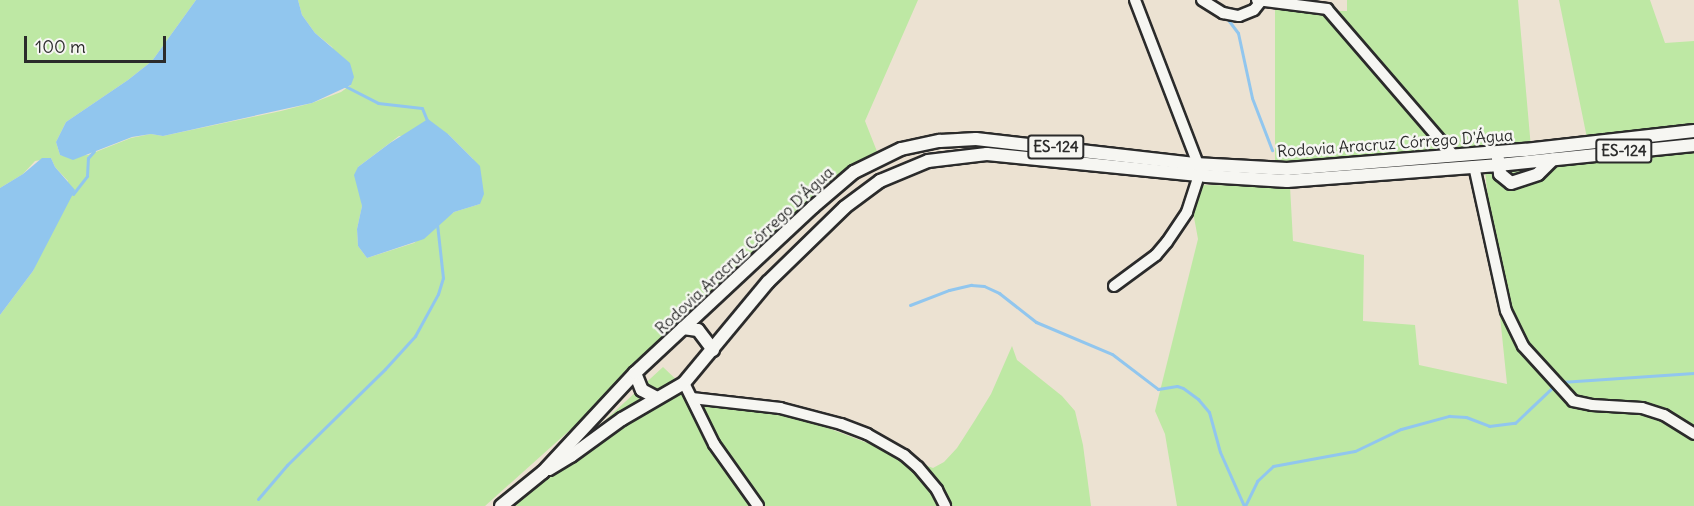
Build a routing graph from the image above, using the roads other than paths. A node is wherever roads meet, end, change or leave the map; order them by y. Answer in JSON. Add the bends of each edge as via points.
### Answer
{"nodes":[{"id":1,"x":1135,"y":0,"type":"edge"},
{"id":2,"x":1202,"y":0,"type":"edge"},
{"id":3,"x":1259,"y":0,"type":"edge"},
{"id":4,"x":1694,"y":131,"type":"edge"},
{"id":5,"x":1694,"y":144,"type":"edge"},
{"id":6,"x":1497,"y":152,"type":"junction"},
{"id":7,"x":1454,"y":156,"type":"junction"},
{"id":8,"x":1554,"y":159,"type":"junction"},
{"id":9,"x":1498,"y":165,"type":"junction"},
{"id":10,"x":1474,"y":166,"type":"junction"},
{"id":11,"x":1199,"y":170,"type":"junction"},
{"id":12,"x":1114,"y":286,"type":"dead end"},
{"id":13,"x":683,"y":328,"type":"junction"},
{"id":14,"x":713,"y":350,"type":"junction"},
{"id":15,"x":635,"y":373,"type":"junction"},
{"id":16,"x":684,"y":383,"type":"junction"},
{"id":17,"x":657,"y":398,"type":"junction"},
{"id":18,"x":692,"y":398,"type":"junction"},
{"id":19,"x":1694,"y":434,"type":"edge"},
{"id":20,"x":543,"y":472,"type":"junction"},
{"id":21,"x":501,"y":506,"type":"edge"},
{"id":22,"x":758,"y":506,"type":"edge"},
{"id":23,"x":945,"y":506,"type":"edge"}],
"edges":[{"from":1,"to":11,"type":"street"},
{"from":2,"to":3,"type":"street","via":[[1223,13],[1239,16],[1254,10]]},
{"from":3,"to":7,"type":"street","via":[[1328,9]]},
{"from":4,"to":6,"type":"main road","name":"Rodovia Aracruz Córrego D'Água","number":"ES-124"},
{"from":5,"to":8,"type":"main road","name":"Rodovia Aracruz Córrego D'Água","number":"ES-124"},
{"from":6,"to":7,"type":"main road","name":"Rodovia Aracruz Córrego D'Água","number":"ES-124"},
{"from":6,"to":9,"type":"main road"},
{"from":7,"to":11,"type":"main road","name":"Rodovia Aracruz Córrego D'Água","number":"ES-124","via":[[1312,168]]},
{"from":8,"to":9,"type":"main road","name":"Rodovia Aracruz Córrego D'Água","number":"ES-124"},
{"from":8,"to":9,"type":"main road","via":[[1538,174],[1517,183],[1505,180]]},
{"from":9,"to":10,"type":"main road","name":"Rodovia Aracruz Córrego D'Água","number":"ES-124"},
{"from":10,"to":11,"type":"main road","name":"Rodovia Aracruz Córrego D'Água","number":"ES-124","via":[[1287,181]]},
{"from":10,"to":19,"type":"street","via":[[1506,311],[1523,346],[1573,401],[1642,408],[1664,415]]},
{"from":11,"to":12,"type":"street","via":[[1187,212],[1167,242]]},
{"from":11,"to":13,"type":"main road","name":"Rodovia Aracruz Córrego D'Água","number":"ES-124","via":[[976,139],[901,149],[843,181]]},
{"from":11,"to":14,"type":"main road","name":"Rodovia Aracruz Córrego D'Água","number":"ES-124","via":[[987,154],[948,157],[909,168],[880,181],[845,207],[768,282]]},
{"from":13,"to":14,"type":"main road","via":[[698,330]]},
{"from":13,"to":15,"type":"main road","name":"Rodovia Aracruz Córrego D'Água","number":"ES-124"},
{"from":14,"to":16,"type":"main road","name":"Rodovia Aracruz Córrego D'Água","number":"ES-124"},
{"from":15,"to":17,"type":"main road","via":[[642,390]]},
{"from":15,"to":20,"type":"main road","name":"Rodovia Aracruz Córrego D'Água","number":"ES-124"},
{"from":16,"to":17,"type":"main road","name":"Rodovia Aracruz Córrego D'Água","number":"ES-124"},
{"from":16,"to":18,"type":"street"},
{"from":17,"to":20,"type":"main road","name":"Rodovia Aracruz Córrego D'Água","number":"ES-124"},
{"from":18,"to":22,"type":"street","via":[[724,460]]},
{"from":18,"to":23,"type":"street","via":[[780,408],[841,423],[867,434],[918,467],[937,489]]},
{"from":20,"to":21,"type":"main road","name":"Rodovia Aracruz Córrego D'Água","number":"ES-124"}]}
